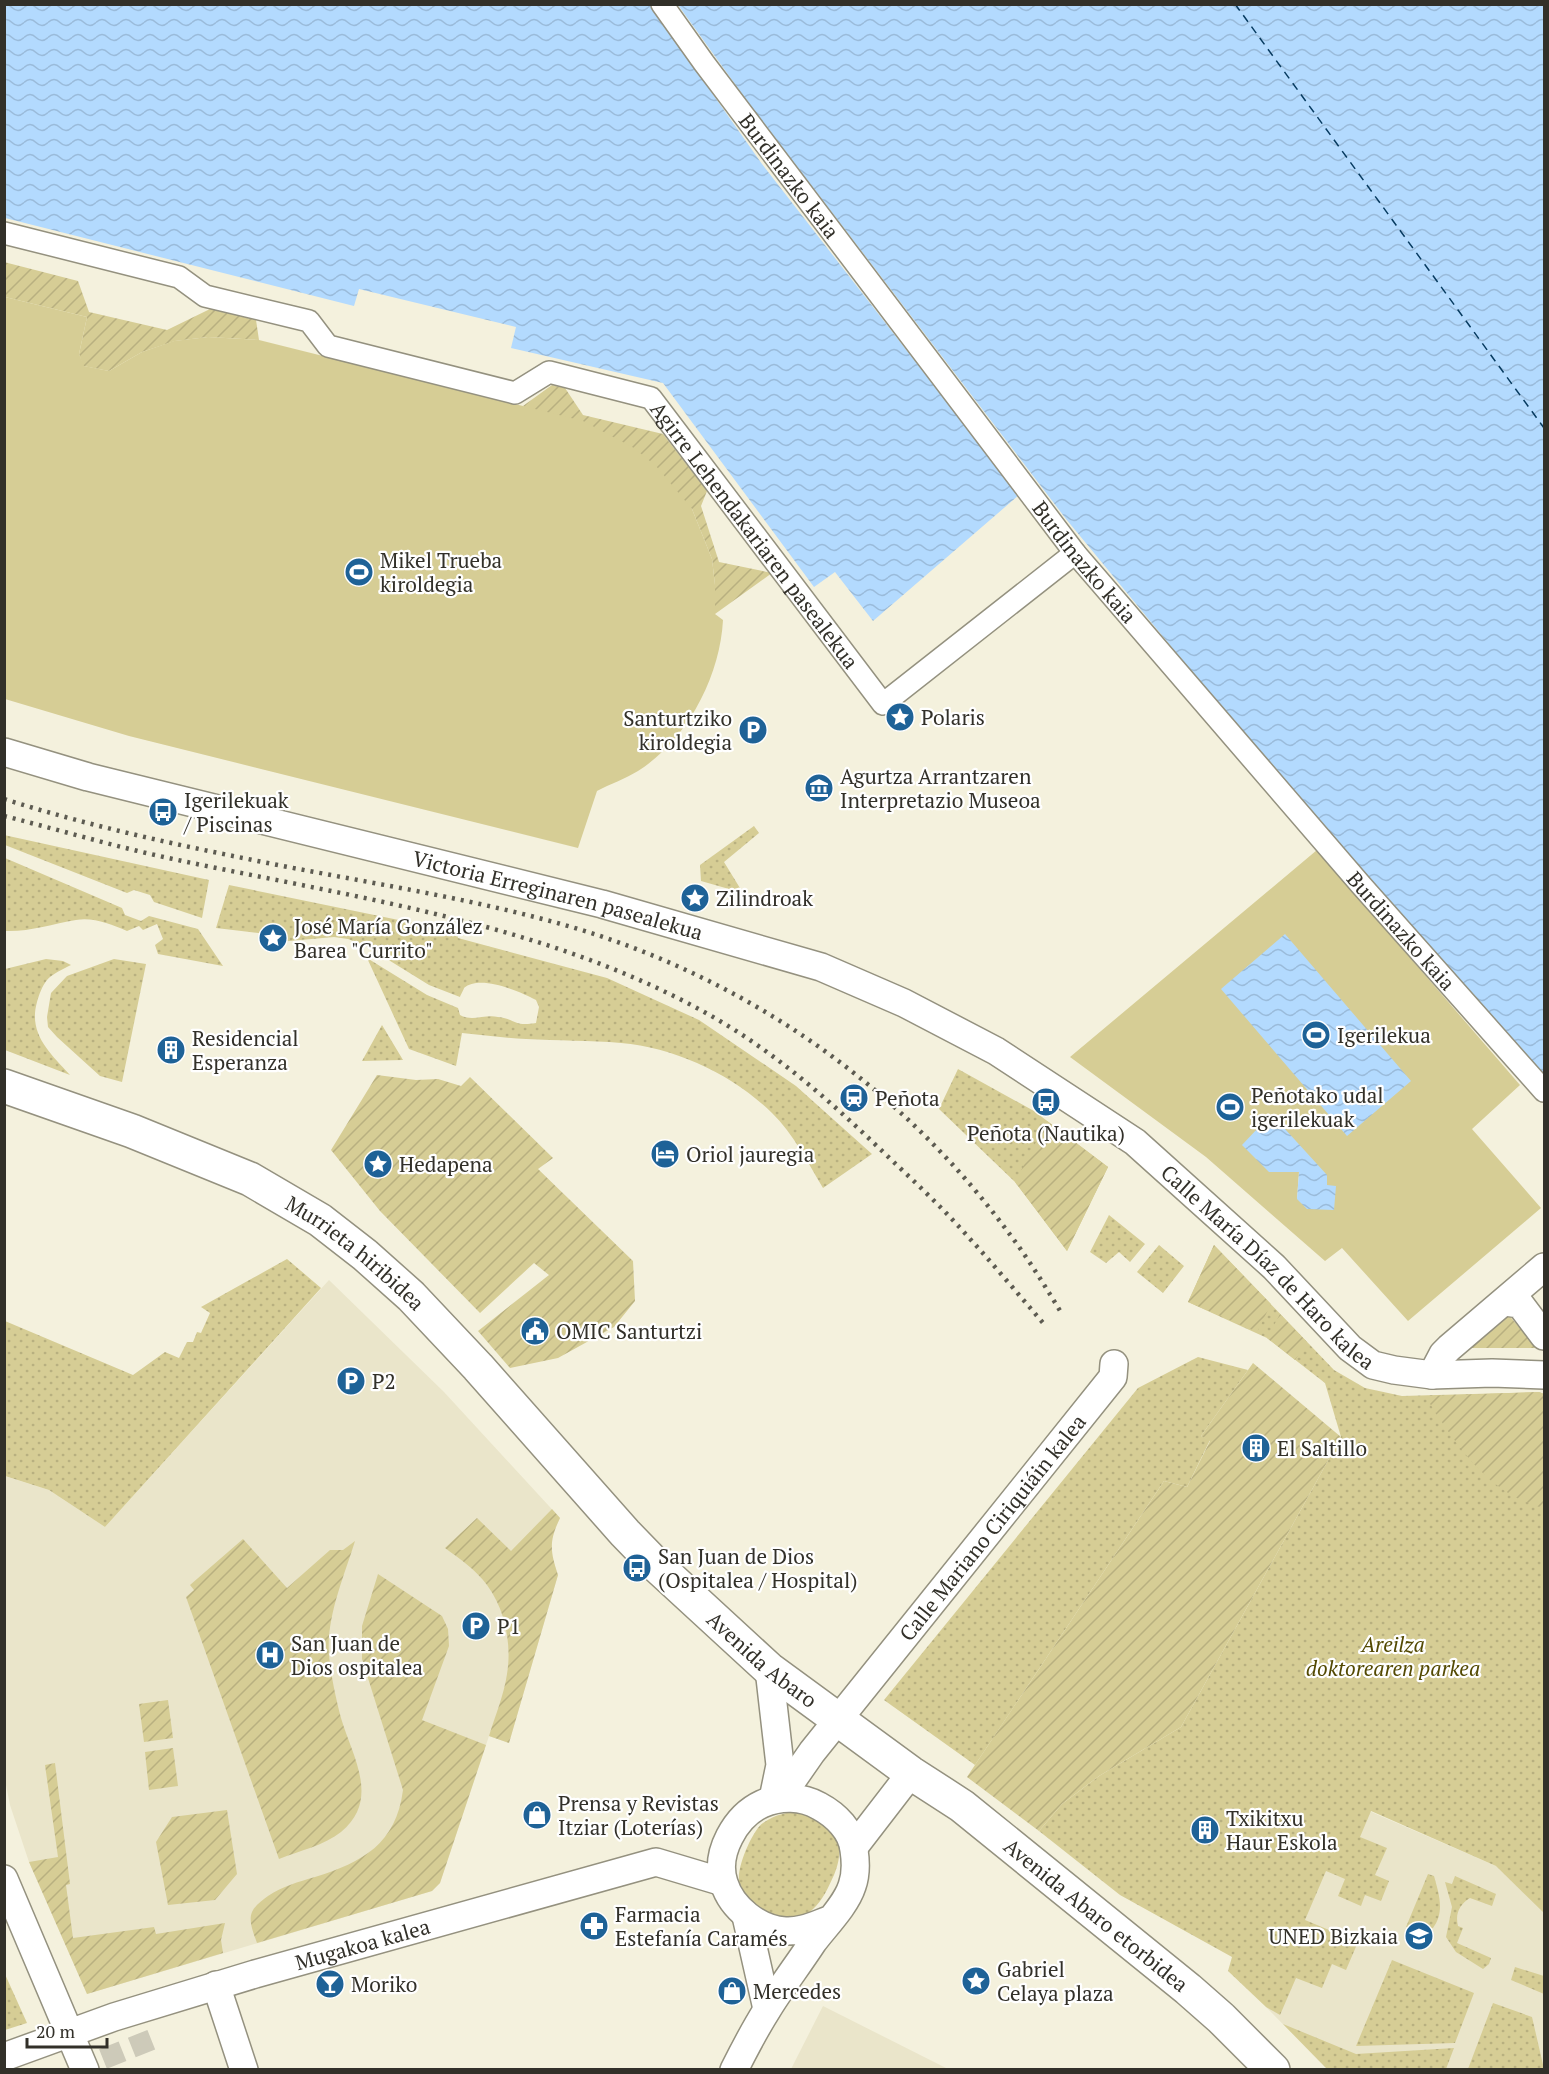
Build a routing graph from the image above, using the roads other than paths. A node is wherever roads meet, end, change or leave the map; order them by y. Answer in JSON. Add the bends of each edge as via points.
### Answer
{"nodes":[{"id":1,"x":662,"y":4,"type":"edge"},
{"id":2,"x":4,"y":233,"type":"edge"},
{"id":3,"x":1076,"y":553,"type":"junction"},
{"id":4,"x":4,"y":752,"type":"edge"},
{"id":5,"x":4,"y":1086,"type":"edge"},
{"id":6,"x":1545,"y":1091,"type":"edge"},
{"id":7,"x":1082,"y":1108,"type":"joint"},
{"id":8,"x":1545,"y":1267,"type":"edge"},
{"id":9,"x":1505,"y":1302,"type":"junction"},
{"id":10,"x":1545,"y":1336,"type":"edge"},
{"id":11,"x":1114,"y":1364,"type":"dead end"},
{"id":12,"x":1432,"y":1375,"type":"junction"},
{"id":13,"x":1545,"y":1375,"type":"edge"},
{"id":14,"x":625,"y":1533,"type":"joint"},
{"id":15,"x":769,"y":1669,"type":"junction"},
{"id":16,"x":838,"y":1720,"type":"junction"},
{"id":17,"x":910,"y":1773,"type":"junction"},
{"id":18,"x":777,"y":1799,"type":"junction"},
{"id":19,"x":854,"y":1847,"type":"junction"},
{"id":20,"x":4,"y":1879,"type":"edge"},
{"id":21,"x":723,"y":1882,"type":"junction"},
{"id":22,"x":746,"y":1916,"type":"junction"},
{"id":23,"x":829,"y":1920,"type":"junction"},
{"id":24,"x":216,"y":1985,"type":"junction"},
{"id":25,"x":767,"y":2009,"type":"junction"},
{"id":26,"x":69,"y":2034,"type":"junction"},
{"id":27,"x":4,"y":2057,"type":"edge"},
{"id":28,"x":85,"y":2070,"type":"edge"},
{"id":29,"x":244,"y":2070,"type":"edge"},
{"id":30,"x":734,"y":2070,"type":"edge"},
{"id":31,"x":1273,"y":2070,"type":"edge"}],
"edges":[{"from":1,"to":3,"type":"street","name":"Burdinazko kaia"},
{"from":2,"to":3,"type":"street","name":"Agirre Lehendakariaren pasealekua","via":[[178,277],[205,296],[309,321],[328,346],[515,393],[549,372],[651,398],[883,704]]},
{"from":3,"to":6,"type":"street","name":"Burdinazko kaia","via":[[1360,885]]},
{"from":4,"to":7,"type":"street","name":"Victoria Erreginaren pasealekua","via":[[99,780],[602,903],[822,967],[904,1003],[996,1052]]},
{"from":5,"to":14,"type":"street","name":"Murrieta hiribidea","via":[[132,1131],[250,1179],[320,1220],[411,1296]]},
{"from":7,"to":12,"type":"street","name":"Calle María Díaz de Haro kalea","via":[[1135,1142],[1274,1267],[1350,1348],[1374,1365]]},
{"from":8,"to":9,"type":"street"},
{"from":9,"to":10,"type":"street","via":[[1520,1304]]},
{"from":9,"to":12,"type":"street","via":[[1443,1354]]},
{"from":11,"to":16,"type":"street","name":"Calle Mariano Ciriquiáin kalea","via":[[1113,1377]]},
{"from":12,"to":13,"type":"street","name":"Calle María Díaz de Haro kalea"},
{"from":14,"to":15,"type":"street","name":"Avenida Abaro"},
{"from":15,"to":16,"type":"street","name":"Avenida Abaro"},
{"from":15,"to":18,"type":"street","via":[[780,1765]]},
{"from":16,"to":17,"type":"street","name":"Avenida Abaro"},
{"from":16,"to":18,"type":"street","name":"Calle Mariano Ciriquiáin kalea"},
{"from":17,"to":19,"type":"street"},
{"from":17,"to":31,"type":"street","name":"Avenida Abaro etorbidea","via":[[962,1806],[1153,1960],[1221,2018]]},
{"from":18,"to":19,"type":"street","via":[[813,1802],[831,1812]]},
{"from":18,"to":21,"type":"street","via":[[753,1808],[738,1822],[723,1858]]},
{"from":19,"to":23,"type":"street","via":[[856,1868],[852,1888]]},
{"from":20,"to":26,"type":"street"},
{"from":21,"to":22,"type":"street"},
{"from":21,"to":24,"type":"street","name":"Mugakoa kalea","via":[[657,1862]]},
{"from":22,"to":23,"type":"street","via":[[786,1931],[807,1929]]},
{"from":22,"to":25,"type":"street"},
{"from":23,"to":25,"type":"street"},
{"from":24,"to":26,"type":"street","name":"Mugakoa kalea"},
{"from":24,"to":29,"type":"street"},
{"from":25,"to":30,"type":"street"},
{"from":26,"to":27,"type":"street","name":"Mugakoa kalea"},
{"from":26,"to":28,"type":"street"}]}
